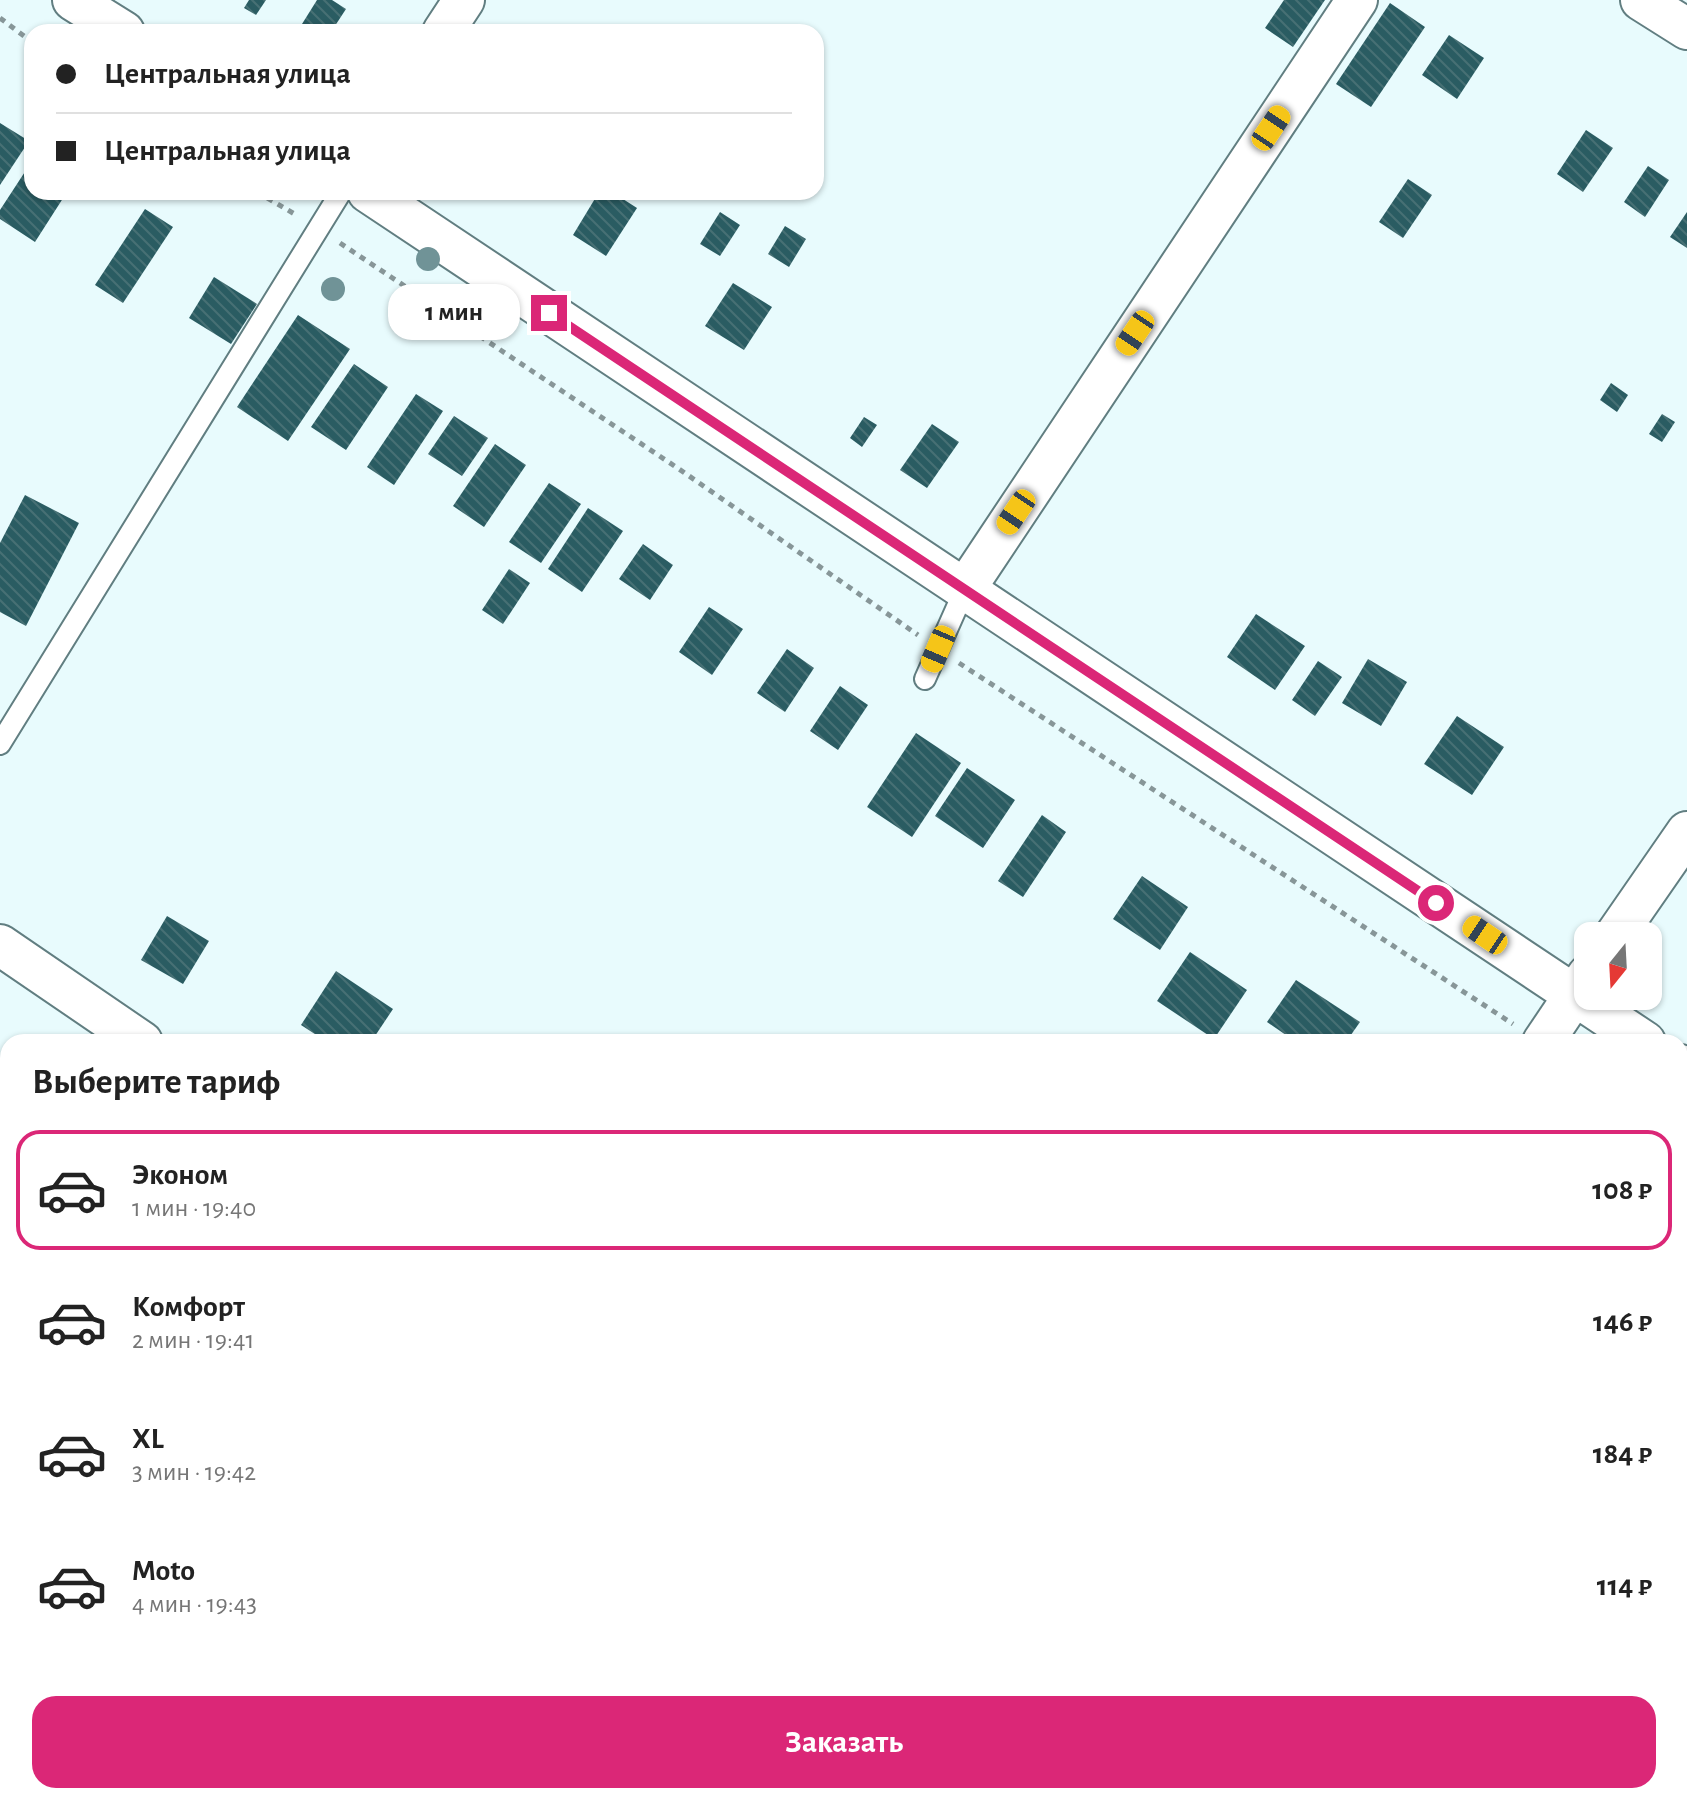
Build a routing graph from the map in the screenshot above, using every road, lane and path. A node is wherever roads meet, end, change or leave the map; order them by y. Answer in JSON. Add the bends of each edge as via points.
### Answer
{"nodes":[{"id":1,"x":73,"y":0,"type":"edge"},
{"id":2,"x":464,"y":0,"type":"edge"},
{"id":3,"x":1357,"y":0,"type":"edge"},
{"id":4,"x":1641,"y":0,"type":"edge"},
{"id":5,"x":0,"y":18,"type":"edge"},
{"id":6,"x":111,"y":24,"type":"edge"},
{"id":7,"x":448,"y":24,"type":"edge"},
{"id":8,"x":1687,"y":29,"type":"edge"},
{"id":9,"x":24,"y":36,"type":"edge"},
{"id":10,"x":270,"y":200,"type":"edge"},
{"id":11,"x":336,"y":200,"type":"edge"},
{"id":12,"x":380,"y":200,"type":"edge"},
{"id":13,"x":318,"y":229,"type":"junction"},
{"id":14,"x":965,"y":589,"type":"junction"},
{"id":15,"x":938,"y":649,"type":"junction"},
{"id":16,"x":925,"y":679,"type":"dead end"},
{"id":17,"x":0,"y":744,"type":"edge"},
{"id":18,"x":1687,"y":832,"type":"edge"},
{"id":19,"x":1625,"y":922,"type":"edge"},
{"id":20,"x":0,"y":945,"type":"edge"},
{"id":21,"x":1574,"y":980,"type":"edge"},
{"id":22,"x":1574,"y":991,"type":"edge"},
{"id":23,"x":1609,"y":1010,"type":"edge"},
{"id":24,"x":1528,"y":1033,"type":"edge"},
{"id":25,"x":130,"y":1034,"type":"edge"},
{"id":26,"x":1636,"y":1034,"type":"edge"}],
"edges":[{"from":1,"to":6,"type":"street"},
{"from":2,"to":7,"type":"street"},
{"from":3,"to":14,"type":"street"},
{"from":4,"to":8,"type":"street"},
{"from":5,"to":9,"type":"path"},
{"from":10,"to":13,"type":"path"},
{"from":11,"to":13,"type":"lane"},
{"from":12,"to":14,"type":"street"},
{"from":13,"to":15,"type":"path"},
{"from":13,"to":17,"type":"lane"},
{"from":14,"to":15,"type":"lane"},
{"from":14,"to":21,"type":"street"},
{"from":15,"to":16,"type":"lane"},
{"from":15,"to":24,"type":"path"},
{"from":18,"to":19,"type":"street"},
{"from":20,"to":25,"type":"street"},
{"from":22,"to":24,"type":"street"},
{"from":23,"to":26,"type":"street"}]}
